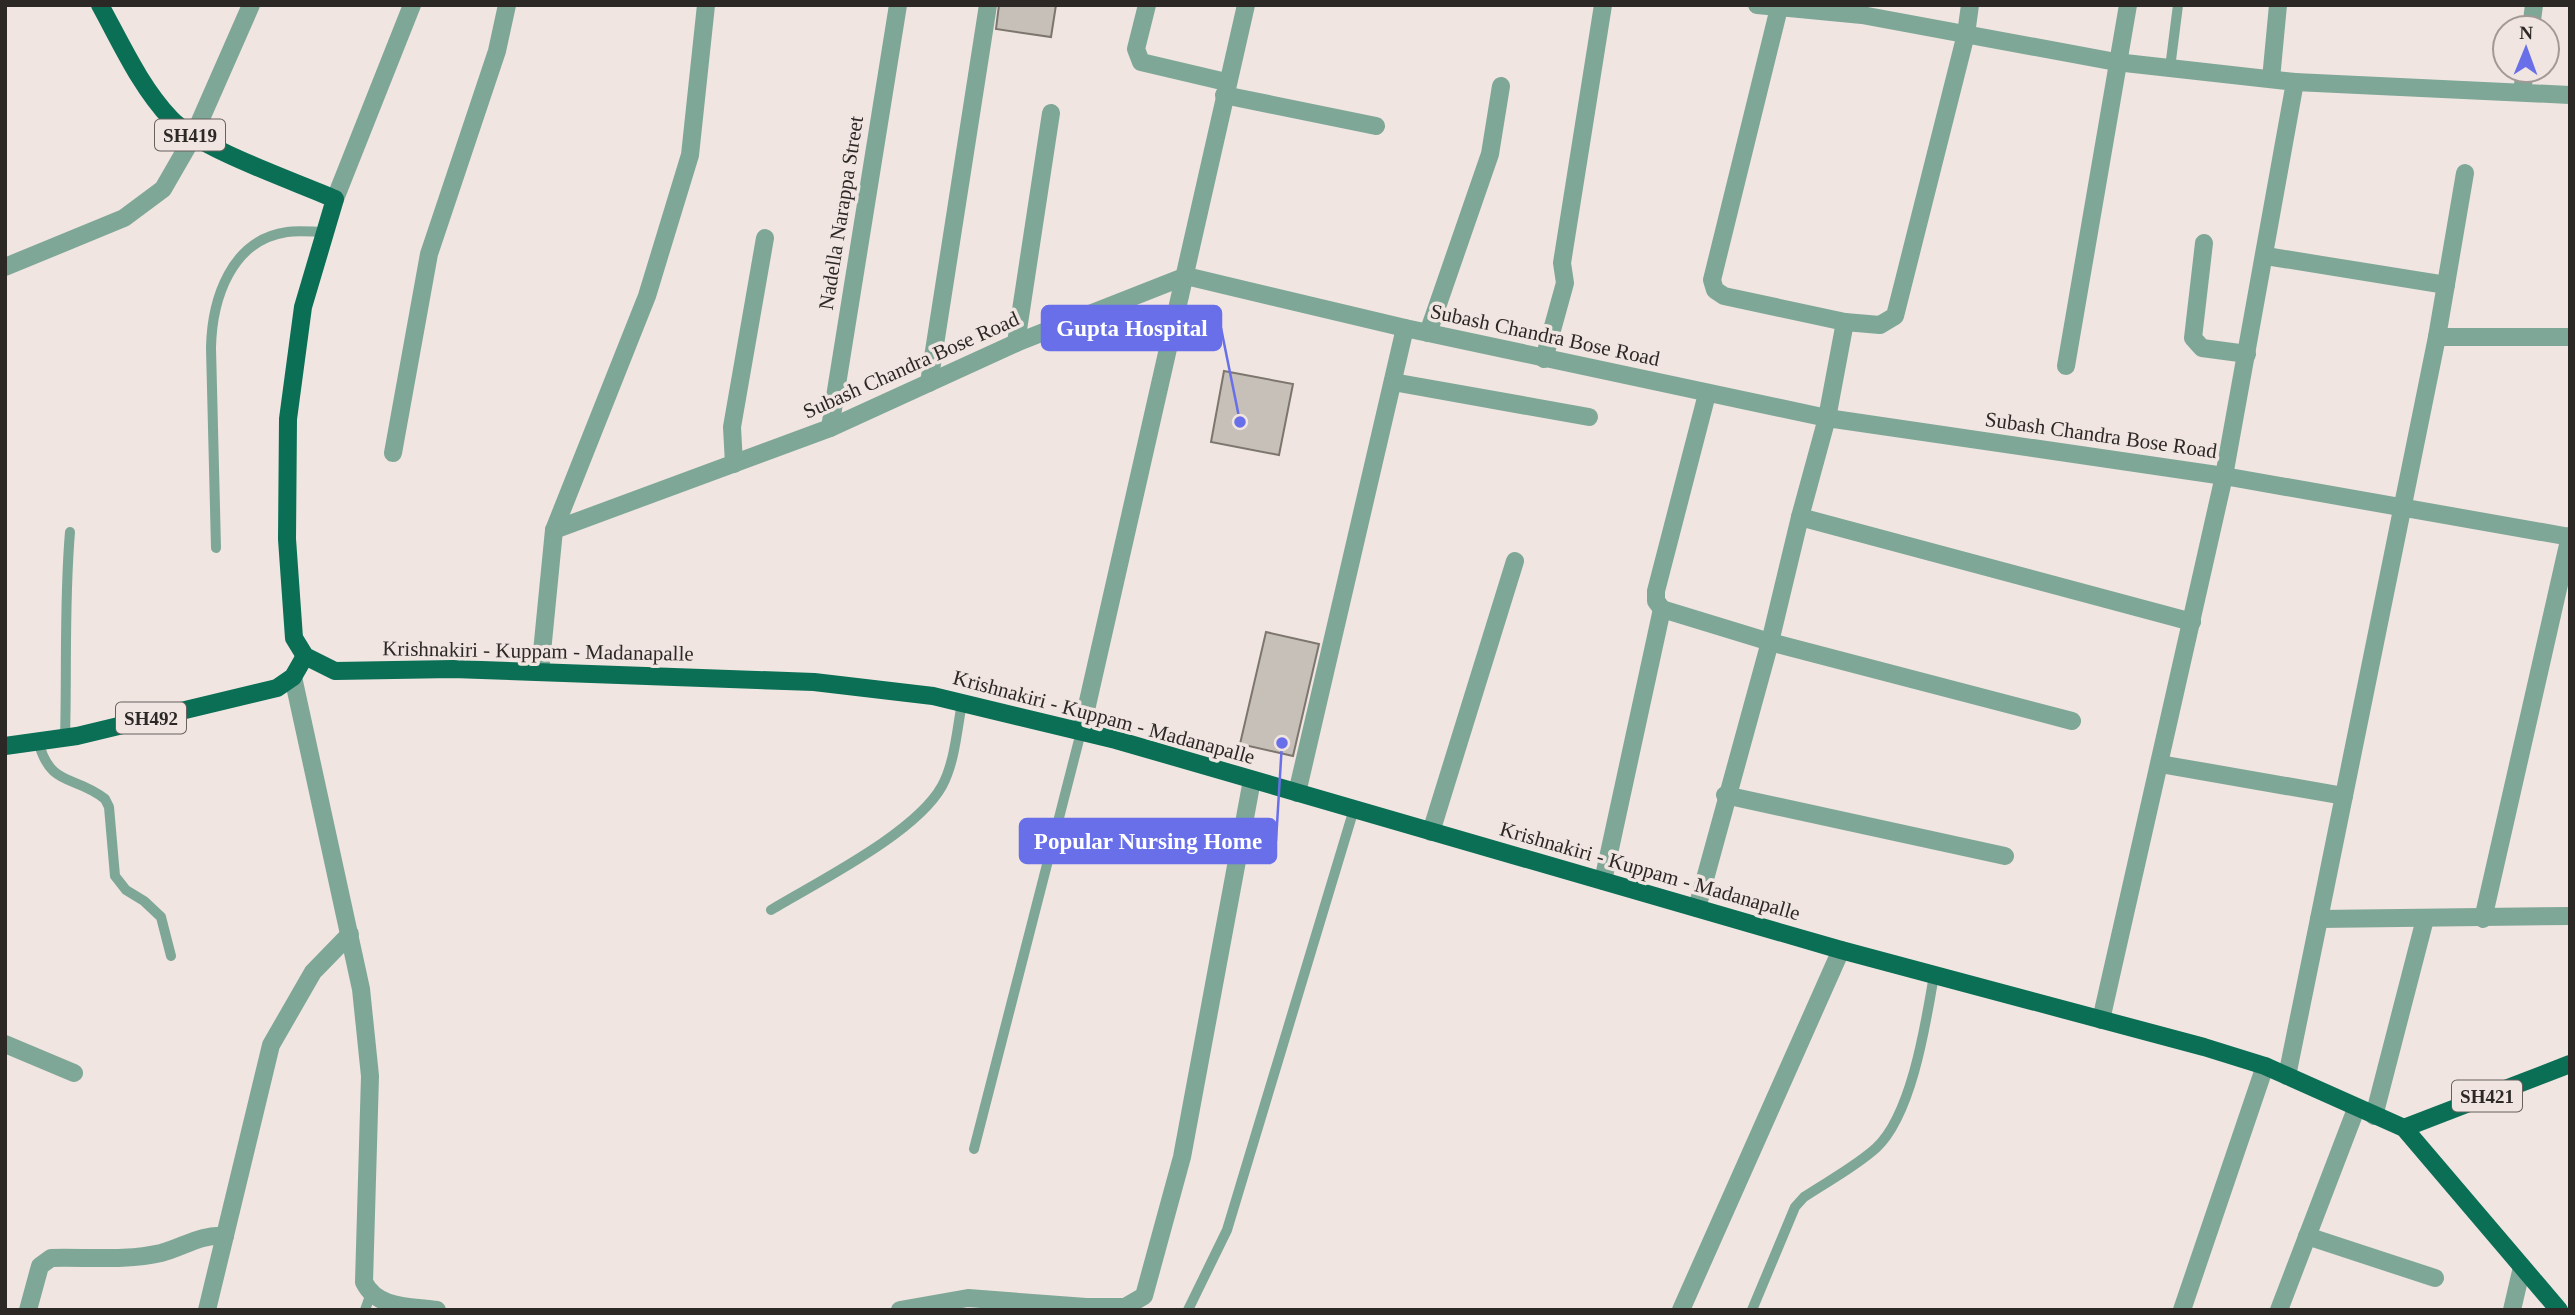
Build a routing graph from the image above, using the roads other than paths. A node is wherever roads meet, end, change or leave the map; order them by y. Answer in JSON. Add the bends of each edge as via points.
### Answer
{"nodes":[{"id":1,"x":100,"y":5,"type":"edge"},
{"id":2,"x":251,"y":5,"type":"edge"},
{"id":3,"x":412,"y":5,"type":"edge"},
{"id":4,"x":507,"y":5,"type":"edge"},
{"id":5,"x":706,"y":5,"type":"edge"},
{"id":6,"x":898,"y":5,"type":"edge"},
{"id":7,"x":988,"y":5,"type":"edge"},
{"id":8,"x":1147,"y":5,"type":"edge"},
{"id":9,"x":1246,"y":5,"type":"edge"},
{"id":10,"x":1602,"y":5,"type":"edge"},
{"id":11,"x":1757,"y":5,"type":"edge"},
{"id":12,"x":1970,"y":5,"type":"edge"},
{"id":13,"x":2128,"y":5,"type":"edge"},
{"id":14,"x":2178,"y":5,"type":"edge"},
{"id":15,"x":2278,"y":5,"type":"edge"},
{"id":16,"x":1779,"y":8,"type":"junction"},
{"id":17,"x":1862,"y":10,"type":"edge"},
{"id":18,"x":1966,"y":34,"type":"junction"},
{"id":19,"x":2116,"y":62,"type":"junction"},
{"id":20,"x":2170,"y":68,"type":"junction"},
{"id":21,"x":2271,"y":79,"type":"junction"},
{"id":22,"x":2295,"y":82,"type":"junction"},
{"id":23,"x":2523,"y":84,"type":"edge"},
{"id":24,"x":1501,"y":86,"type":"dead end"},
{"id":25,"x":1225,"y":88,"type":"junction"},
{"id":26,"x":2522,"y":92,"type":"junction"},
{"id":27,"x":2570,"y":94,"type":"edge"},
{"id":28,"x":1051,"y":113,"type":"dead end"},
{"id":29,"x":1376,"y":126,"type":"dead end"},
{"id":30,"x":193,"y":137,"type":"junction"},
{"id":31,"x":2465,"y":173,"type":"dead end"},
{"id":32,"x":335,"y":199,"type":"junction"},
{"id":33,"x":326,"y":232,"type":"junction"},
{"id":34,"x":765,"y":238,"type":"dead end"},
{"id":35,"x":2204,"y":243,"type":"dead end"},
{"id":36,"x":2266,"y":256,"type":"junction"},
{"id":37,"x":5,"y":267,"type":"edge"},
{"id":38,"x":1186,"y":276,"type":"junction"},
{"id":39,"x":2446,"y":285,"type":"junction"},
{"id":40,"x":1845,"y":322,"type":"junction"},
{"id":41,"x":1405,"y":328,"type":"junction"},
{"id":42,"x":1428,"y":333,"type":"junction"},
{"id":43,"x":2437,"y":337,"type":"junction"},
{"id":44,"x":2570,"y":337,"type":"edge"},
{"id":45,"x":1016,"y":343,"type":"junction"},
{"id":46,"x":2247,"y":354,"type":"junction"},
{"id":47,"x":1544,"y":359,"type":"junction"},
{"id":48,"x":2066,"y":366,"type":"dead end"},
{"id":49,"x":1393,"y":382,"type":"junction"},
{"id":50,"x":929,"y":383,"type":"junction"},
{"id":51,"x":1707,"y":394,"type":"junction"},
{"id":52,"x":1589,"y":418,"type":"dead end"},
{"id":53,"x":1827,"y":418,"type":"junction"},
{"id":54,"x":830,"y":428,"type":"junction"},
{"id":55,"x":393,"y":453,"type":"dead end"},
{"id":56,"x":734,"y":464,"type":"junction"},
{"id":57,"x":2224,"y":476,"type":"junction"},
{"id":58,"x":2402,"y":508,"type":"junction"},
{"id":59,"x":1800,"y":517,"type":"junction"},
{"id":60,"x":554,"y":530,"type":"junction"},
{"id":61,"x":70,"y":532,"type":"dead end"},
{"id":62,"x":2570,"y":536,"type":"edge"},
{"id":63,"x":216,"y":548,"type":"dead end"},
{"id":64,"x":1515,"y":561,"type":"dead end"},
{"id":65,"x":1662,"y":609,"type":"junction"},
{"id":66,"x":2192,"y":622,"type":"junction"},
{"id":67,"x":1770,"y":642,"type":"junction"},
{"id":68,"x":305,"y":656,"type":"junction"},
{"id":69,"x":540,"y":672,"type":"junction"},
{"id":70,"x":293,"y":677,"type":"junction"},
{"id":71,"x":962,"y":703,"type":"junction"},
{"id":72,"x":2072,"y":721,"type":"dead end"},
{"id":73,"x":1081,"y":732,"type":"junction"},
{"id":74,"x":65,"y":738,"type":"junction"},
{"id":75,"x":38,"y":741,"type":"junction"},
{"id":76,"x":5,"y":746,"type":"edge"},
{"id":77,"x":2160,"y":764,"type":"junction"},
{"id":78,"x":1252,"y":780,"type":"junction"},
{"id":79,"x":1297,"y":793,"type":"junction"},
{"id":80,"x":1725,"y":795,"type":"junction"},
{"id":81,"x":2344,"y":796,"type":"junction"},
{"id":82,"x":1354,"y":809,"type":"junction"},
{"id":83,"x":1431,"y":831,"type":"junction"},
{"id":84,"x":2005,"y":856,"type":"dead end"},
{"id":85,"x":1603,"y":881,"type":"junction"},
{"id":86,"x":1697,"y":908,"type":"junction"},
{"id":87,"x":771,"y":910,"type":"dead end"},
{"id":88,"x":2570,"y":916,"type":"edge"},
{"id":89,"x":2319,"y":919,"type":"junction"},
{"id":90,"x":2425,"y":919,"type":"junction"},
{"id":91,"x":2483,"y":919,"type":"junction"},
{"id":92,"x":350,"y":934,"type":"junction"},
{"id":93,"x":1841,"y":950,"type":"junction"},
{"id":94,"x":171,"y":956,"type":"dead end"},
{"id":95,"x":1934,"y":975,"type":"junction"},
{"id":96,"x":2101,"y":1020,"type":"junction"},
{"id":97,"x":5,"y":1044,"type":"edge"},
{"id":98,"x":2570,"y":1064,"type":"edge"},
{"id":99,"x":2265,"y":1066,"type":"junction"},
{"id":100,"x":74,"y":1073,"type":"dead end"},
{"id":101,"x":2287,"y":1076,"type":"junction"},
{"id":102,"x":2356,"y":1109,"type":"junction"},
{"id":103,"x":2374,"y":1116,"type":"junction"},
{"id":104,"x":2404,"y":1128,"type":"junction"},
{"id":105,"x":974,"y":1149,"type":"dead end"},
{"id":106,"x":225,"y":1236,"type":"junction"},
{"id":107,"x":2308,"y":1236,"type":"junction"},
{"id":108,"x":2522,"y":1267,"type":"junction"},
{"id":109,"x":2435,"y":1278,"type":"dead end"},
{"id":110,"x":368,"y":1303,"type":"edge"},
{"id":111,"x":28,"y":1310,"type":"edge"},
{"id":112,"x":208,"y":1310,"type":"edge"},
{"id":113,"x":437,"y":1310,"type":"edge"},
{"id":114,"x":900,"y":1310,"type":"edge"},
{"id":115,"x":1188,"y":1310,"type":"edge"},
{"id":116,"x":1681,"y":1310,"type":"edge"},
{"id":117,"x":1752,"y":1310,"type":"edge"},
{"id":118,"x":2182,"y":1310,"type":"edge"},
{"id":119,"x":2279,"y":1310,"type":"edge"},
{"id":120,"x":2512,"y":1310,"type":"edge"},
{"id":121,"x":2559,"y":1310,"type":"edge"}],
"edges":[{"from":1,"to":30,"type":"main road","number":"SH419","via":[[141,83]]},
{"from":2,"to":30,"type":"street"},
{"from":3,"to":32,"type":"street"},
{"from":4,"to":55,"type":"street","via":[[497,51],[429,254]]},
{"from":5,"to":60,"type":"street","via":[[690,155],[647,296]]},
{"from":6,"to":54,"type":"street","name":"Nadella Narappa Street"},
{"from":7,"to":50,"type":"street"},
{"from":8,"to":25,"type":"street","via":[[1136,50],[1141,62]]},
{"from":9,"to":25,"type":"street"},
{"from":10,"to":47,"type":"street","via":[[1562,263],[1565,283]]},
{"from":11,"to":16,"type":"street"},
{"from":12,"to":18,"type":"street"},
{"from":13,"to":19,"type":"street"},
{"from":14,"to":20,"type":"lane"},
{"from":15,"to":21,"type":"street"},
{"from":16,"to":17,"type":"street"},
{"from":16,"to":40,"type":"street","via":[[1712,280],[1715,290],[1724,296]]},
{"from":17,"to":18,"type":"street"},
{"from":18,"to":19,"type":"street"},
{"from":18,"to":40,"type":"street","via":[[1895,316],[1880,325]]},
{"from":19,"to":20,"type":"street"},
{"from":19,"to":48,"type":"street"},
{"from":20,"to":21,"type":"street"},
{"from":21,"to":22,"type":"street"},
{"from":22,"to":26,"type":"street"},
{"from":22,"to":36,"type":"street"},
{"from":23,"to":26,"type":"street"},
{"from":24,"to":42,"type":"street","via":[[1490,154]]},
{"from":25,"to":29,"type":"street"},
{"from":25,"to":38,"type":"street"},
{"from":26,"to":27,"type":"street"},
{"from":28,"to":45,"type":"street"},
{"from":30,"to":32,"type":"main road","number":"SH419"},
{"from":30,"to":37,"type":"street","via":[[163,189],[124,218]]},
{"from":31,"to":39,"type":"street"},
{"from":32,"to":33,"type":"main road"},
{"from":33,"to":63,"type":"lane","via":[[287,232],[258,242],[235,261],[211,318]]},
{"from":33,"to":68,"type":"main road","via":[[303,307],[288,419],[288,552],[294,638]]},
{"from":34,"to":56,"type":"street","via":[[731,437]]},
{"from":35,"to":46,"type":"street","via":[[2193,338],[2202,348]]},
{"from":36,"to":39,"type":"street"},
{"from":36,"to":46,"type":"street"},
{"from":38,"to":41,"type":"street","name":"Subash Chandra Bose Road"},
{"from":38,"to":45,"type":"street","name":"Subash Chandra Bose Road"},
{"from":38,"to":73,"type":"street"},
{"from":39,"to":43,"type":"street"},
{"from":40,"to":53,"type":"street"},
{"from":41,"to":42,"type":"street","name":"Subash Chandra Bose Road"},
{"from":41,"to":49,"type":"street"},
{"from":42,"to":47,"type":"street","name":"Subash Chandra Bose Road"},
{"from":43,"to":44,"type":"street"},
{"from":43,"to":58,"type":"street"},
{"from":45,"to":50,"type":"street","name":"Subash Chandra Bose Road"},
{"from":46,"to":57,"type":"street"},
{"from":47,"to":51,"type":"street","name":"Subash Chandra Bose Road"},
{"from":49,"to":52,"type":"street"},
{"from":49,"to":79,"type":"street"},
{"from":50,"to":54,"type":"street","name":"Subash Chandra Bose Road"},
{"from":51,"to":53,"type":"street","name":"Subash Chandra Bose Road"},
{"from":51,"to":65,"type":"street","via":[[1656,591]]},
{"from":53,"to":57,"type":"street","name":"Subash Chandra Bose Road"},
{"from":53,"to":59,"type":"street"},
{"from":54,"to":56,"type":"street","name":"Subash Chandra Bose Road"},
{"from":56,"to":60,"type":"street","name":"Subash Chandra Bose Road"},
{"from":57,"to":58,"type":"street","name":"Subash Chandra Bose Road"},
{"from":57,"to":66,"type":"street"},
{"from":58,"to":62,"type":"street","name":"Subash Chandra Bose Road"},
{"from":58,"to":81,"type":"street"},
{"from":59,"to":66,"type":"street"},
{"from":59,"to":67,"type":"street"},
{"from":60,"to":69,"type":"street"},
{"from":61,"to":74,"type":"lane","via":[[64,623]]},
{"from":62,"to":91,"type":"street"},
{"from":64,"to":83,"type":"street"},
{"from":65,"to":67,"type":"street"},
{"from":65,"to":85,"type":"street"},
{"from":66,"to":77,"type":"street"},
{"from":67,"to":72,"type":"street"},
{"from":67,"to":80,"type":"street"},
{"from":68,"to":69,"type":"main road","name":"Krishnakiri - Kuppam - Madanapalle","via":[[335,671]]},
{"from":68,"to":70,"type":"main road"},
{"from":69,"to":71,"type":"main road","name":"Krishnakiri - Kuppam - Madanapalle","via":[[827,682]]},
{"from":70,"to":74,"type":"main road","number":"SH492","via":[[277,688]]},
{"from":70,"to":92,"type":"street"},
{"from":71,"to":73,"type":"main road","name":"Krishnakiri - Kuppam - Madanapalle"},
{"from":71,"to":87,"type":"lane","via":[[944,783],[927,810]]},
{"from":73,"to":78,"type":"main road","name":"Krishnakiri - Kuppam - Madanapalle"},
{"from":73,"to":105,"type":"lane"},
{"from":74,"to":75,"type":"main road","number":"SH492"},
{"from":75,"to":76,"type":"main road","number":"SH492"},
{"from":75,"to":94,"type":"lane","via":[[48,769],[105,799],[115,876],[161,917]]},
{"from":77,"to":81,"type":"street"},
{"from":77,"to":96,"type":"street"},
{"from":78,"to":79,"type":"main road","name":"Krishnakiri - Kuppam - Madanapalle"},
{"from":78,"to":114,"type":"street","via":[[1182,1157],[1144,1296],[1125,1307],[968,1298]]},
{"from":79,"to":82,"type":"main road","name":"Krishnakiri - Kuppam - Madanapalle"},
{"from":80,"to":84,"type":"street"},
{"from":80,"to":86,"type":"street"},
{"from":81,"to":89,"type":"street"},
{"from":82,"to":83,"type":"main road","name":"Krishnakiri - Kuppam - Madanapalle"},
{"from":82,"to":115,"type":"lane","via":[[1227,1230]]},
{"from":83,"to":85,"type":"main road","name":"Krishnakiri - Kuppam - Madanapalle"},
{"from":85,"to":86,"type":"main road","name":"Krishnakiri - Kuppam - Madanapalle"},
{"from":86,"to":93,"type":"main road","name":"Krishnakiri - Kuppam - Madanapalle"},
{"from":88,"to":91,"type":"street"},
{"from":89,"to":90,"type":"street"},
{"from":89,"to":101,"type":"street"},
{"from":90,"to":91,"type":"street"},
{"from":90,"to":103,"type":"street"},
{"from":92,"to":106,"type":"street","via":[[313,972],[271,1045]]},
{"from":92,"to":110,"type":"street","via":[[370,1076],[364,1282]]},
{"from":93,"to":95,"type":"main road","name":"Krishnakiri - Kuppam - Madanapalle"},
{"from":93,"to":116,"type":"street"},
{"from":95,"to":96,"type":"main road","name":"Krishnakiri - Kuppam - Madanapalle"},
{"from":95,"to":117,"type":"lane","via":[[1915,1066],[1889,1132],[1877,1147],[1795,1207]]},
{"from":96,"to":99,"type":"main road","name":"Krishnakiri - Kuppam - Madanapalle"},
{"from":97,"to":100,"type":"street"},
{"from":98,"to":104,"type":"main road","number":"SH421"},
{"from":99,"to":101,"type":"main road","name":"Krishnakiri - Kuppam - Madanapalle"},
{"from":99,"to":118,"type":"street"},
{"from":101,"to":102,"type":"main road","name":"Krishnakiri - Kuppam - Madanapalle"},
{"from":102,"to":103,"type":"main road","name":"Krishnakiri - Kuppam - Madanapalle"},
{"from":102,"to":107,"type":"street"},
{"from":103,"to":104,"type":"main road","name":"Krishnakiri - Kuppam - Madanapalle"},
{"from":104,"to":108,"type":"main road","name":"Krishnakiri - Kuppam - Madanapalle"},
{"from":106,"to":111,"type":"street","via":[[200,1237],[140,1256],[51,1258],[40,1266]]},
{"from":106,"to":112,"type":"street"},
{"from":107,"to":109,"type":"street"},
{"from":107,"to":119,"type":"street"},
{"from":108,"to":120,"type":"street"},
{"from":108,"to":121,"type":"main road","name":"Krishnakiri - Kuppam - Madanapalle"},
{"from":110,"to":113,"type":"street"}]}
